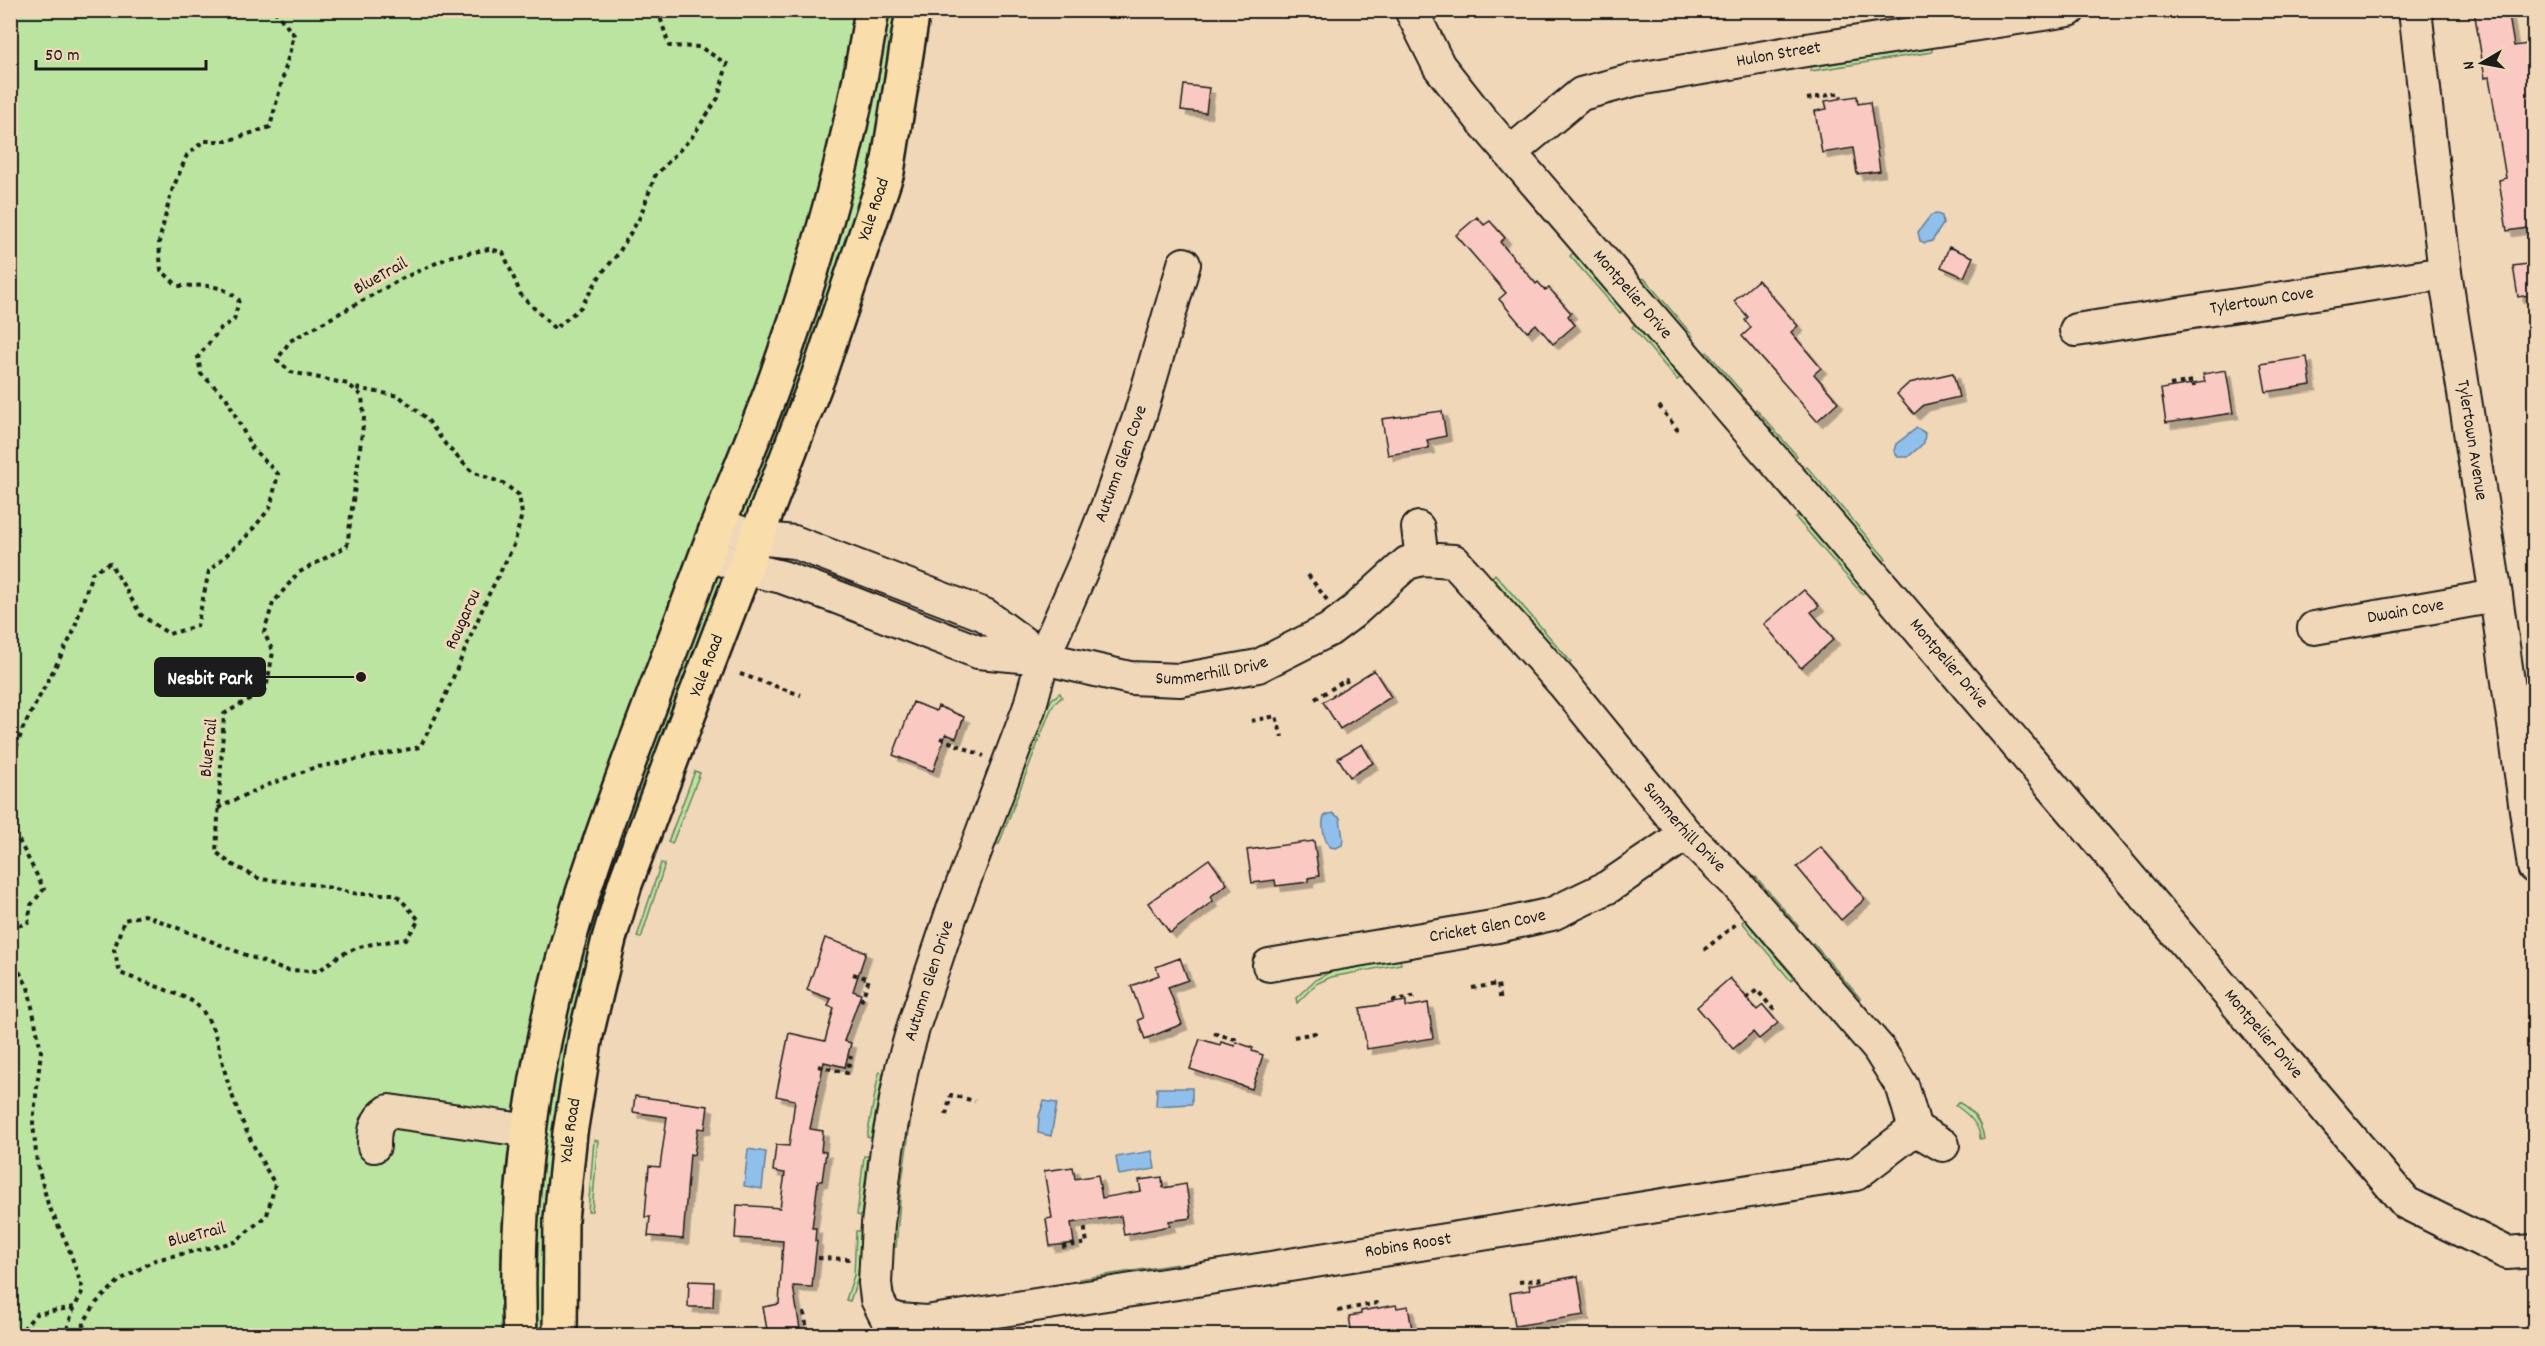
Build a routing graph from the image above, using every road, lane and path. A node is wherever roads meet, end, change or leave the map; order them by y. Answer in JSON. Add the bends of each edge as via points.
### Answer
{"nodes":[{"id":1,"x":274,"y":10,"type":"edge"},
{"id":2,"x":658,"y":10,"type":"edge"},
{"id":3,"x":872,"y":10,"type":"edge"},
{"id":4,"x":913,"y":10,"type":"edge"},
{"id":5,"x":1410,"y":10,"type":"edge"},
{"id":6,"x":2069,"y":10,"type":"edge"},
{"id":7,"x":2415,"y":10,"type":"edge"},
{"id":8,"x":1841,"y":97,"type":"dead end"},
{"id":9,"x":1807,"y":99,"type":"dead end"},
{"id":10,"x":1510,"y":153,"type":"junction"},
{"id":11,"x":1184,"y":264,"type":"dead end"},
{"id":12,"x":2445,"y":273,"type":"junction"},
{"id":13,"x":2076,"y":330,"type":"dead end"},
{"id":14,"x":2170,"y":385,"type":"dead end"},
{"id":15,"x":2194,"y":387,"type":"dead end"},
{"id":16,"x":353,"y":388,"type":"junction"},
{"id":17,"x":1659,"y":406,"type":"dead end"},
{"id":18,"x":1675,"y":431,"type":"dead end"},
{"id":19,"x":1418,"y":528,"type":"dead end"},
{"id":20,"x":713,"y":538,"type":"junction"},
{"id":21,"x":749,"y":553,"type":"junction"},
{"id":22,"x":1422,"y":559,"type":"junction"},
{"id":23,"x":1308,"y":575,"type":"dead end"},
{"id":24,"x":2496,"y":596,"type":"junction"},
{"id":25,"x":1328,"y":602,"type":"dead end"},
{"id":26,"x":2314,"y":628,"type":"dead end"},
{"id":27,"x":1043,"y":658,"type":"junction"},
{"id":28,"x":740,"y":674,"type":"dead end"},
{"id":29,"x":1347,"y":683,"type":"dead end"},
{"id":30,"x":801,"y":695,"type":"dead end"},
{"id":31,"x":1315,"y":699,"type":"dead end"},
{"id":32,"x":1251,"y":721,"type":"dead end"},
{"id":33,"x":1282,"y":737,"type":"dead end"},
{"id":34,"x":940,"y":738,"type":"dead end"},
{"id":35,"x":986,"y":757,"type":"dead end"},
{"id":36,"x":2530,"y":805,"type":"edge"},
{"id":37,"x":218,"y":808,"type":"junction"},
{"id":38,"x":1686,"y":834,"type":"junction"},
{"id":39,"x":2535,"y":867,"type":"edge"},
{"id":40,"x":1737,"y":922,"type":"dead end"},
{"id":41,"x":10,"y":928,"type":"edge"},
{"id":42,"x":1704,"y":950,"type":"dead end"},
{"id":43,"x":10,"y":956,"type":"edge"},
{"id":44,"x":1269,"y":965,"type":"dead end"},
{"id":45,"x":853,"y":974,"type":"dead end"},
{"id":46,"x":1472,"y":988,"type":"dead end"},
{"id":47,"x":1418,"y":996,"type":"dead end"},
{"id":48,"x":1746,"y":999,"type":"dead end"},
{"id":49,"x":1394,"y":1002,"type":"dead end"},
{"id":50,"x":1501,"y":1002,"type":"dead end"},
{"id":51,"x":860,"y":1005,"type":"dead end"},
{"id":52,"x":1774,"y":1010,"type":"dead end"},
{"id":53,"x":1214,"y":1033,"type":"dead end"},
{"id":54,"x":1294,"y":1037,"type":"dead end"},
{"id":55,"x":1316,"y":1038,"type":"dead end"},
{"id":56,"x":1234,"y":1044,"type":"dead end"},
{"id":57,"x":850,"y":1056,"type":"dead end"},
{"id":58,"x":818,"y":1066,"type":"dead end"},
{"id":59,"x":975,"y":1101,"type":"dead end"},
{"id":60,"x":946,"y":1115,"type":"dead end"},
{"id":61,"x":1915,"y":1130,"type":"junction"},
{"id":62,"x":530,"y":1131,"type":"junction"},
{"id":63,"x":1943,"y":1145,"type":"dead end"},
{"id":64,"x":374,"y":1146,"type":"dead end"},
{"id":65,"x":1084,"y":1224,"type":"dead end"},
{"id":66,"x":1062,"y":1247,"type":"dead end"},
{"id":67,"x":2535,"y":1251,"type":"edge"},
{"id":68,"x":818,"y":1258,"type":"dead end"},
{"id":69,"x":852,"y":1259,"type":"dead end"},
{"id":70,"x":1543,"y":1279,"type":"dead end"},
{"id":71,"x":1519,"y":1282,"type":"dead end"},
{"id":72,"x":75,"y":1306,"type":"junction"},
{"id":73,"x":1378,"y":1307,"type":"dead end"},
{"id":74,"x":1338,"y":1311,"type":"dead end"},
{"id":75,"x":804,"y":1312,"type":"dead end"},
{"id":76,"x":885,"y":1315,"type":"joint"},
{"id":77,"x":17,"y":1335,"type":"edge"},
{"id":78,"x":65,"y":1335,"type":"edge"},
{"id":79,"x":83,"y":1335,"type":"edge"},
{"id":80,"x":520,"y":1335,"type":"edge"},
{"id":81,"x":560,"y":1335,"type":"edge"},
{"id":82,"x":808,"y":1335,"type":"edge"},
{"id":83,"x":1186,"y":1335,"type":"edge"},
{"id":84,"x":1203,"y":1335,"type":"edge"}],
"edges":[{"from":1,"to":41,"type":"path","via":[[294,35],[270,127],[227,141],[204,141],[187,155],[171,192],[159,242],[161,270],[178,286],[226,289],[239,300],[234,320],[222,328],[198,357],[201,374],[226,397],[252,448],[278,474],[270,508],[209,571],[197,626],[169,634],[141,615],[110,563],[92,573],[73,633],[23,728],[13,758],[14,831],[44,889],[31,905],[28,923]]},
{"from":2,"to":16,"type":"path","name":"BlueTrail","via":[[669,46],[700,47],[727,64],[718,98],[692,137],[655,176],[640,217],[581,307],[555,329],[521,295],[504,252],[489,249],[452,256],[290,341],[277,360],[291,372]]},
{"from":3,"to":20,"type":"main road","via":[[863,71],[821,241],[771,391]]},
{"from":4,"to":21,"type":"main road","name":"Yale Road","via":[[887,172],[818,377]]},
{"from":5,"to":10,"type":"street","name":"Montpelier Drive","via":[[1439,66]]},
{"from":6,"to":10,"type":"street","name":"Hulon Street","via":[[1800,51],[1581,93]]},
{"from":7,"to":12,"type":"street","name":"Tylertown Avenue"},
{"from":8,"to":9,"type":"path","via":[[1840,93]]},
{"from":10,"to":67,"type":"street","name":"Montpelier Drive","via":[[2406,1203],[2507,1253]]},
{"from":11,"to":27,"type":"street","name":"Autumn Glen Cove","via":[[1140,415],[1111,497]]},
{"from":12,"to":13,"type":"street","name":"Tylertown Cove"},
{"from":12,"to":24,"type":"street","name":"Tylertown Avenue"},
{"from":14,"to":15,"type":"path","via":[[2193,381]]},
{"from":16,"to":37,"type":"path","name":"BlueTrail","via":[[362,396],[364,418],[347,546],[298,573],[273,603],[264,632],[273,652],[266,689],[224,714]]},
{"from":16,"to":37,"type":"path","name":"Rougarou","via":[[399,396],[427,419],[472,472],[503,483],[519,495],[522,514],[514,545],[420,747],[313,768]]},
{"from":17,"to":18,"type":"path"},
{"from":19,"to":22,"type":"street"},
{"from":20,"to":21,"type":"street","name":"Summerhill Drive"},
{"from":20,"to":62,"type":"main road","via":[[598,842],[552,1002]]},
{"from":21,"to":27,"type":"street","name":"Summerhill Drive","via":[[782,577],[978,652]]},
{"from":21,"to":81,"type":"main road","name":"Yale Road","via":[[625,884],[600,975],[570,1133],[561,1219]]},
{"from":22,"to":27,"type":"street","name":"Summerhill Drive","via":[[1407,563],[1329,630],[1258,666],[1207,677],[1164,680],[1130,678]]},
{"from":22,"to":38,"type":"street","name":"Summerhill Drive","via":[[1455,561],[1474,580]]},
{"from":23,"to":25,"type":"path"},
{"from":24,"to":26,"type":"street","name":"Dwain Cove"},
{"from":24,"to":36,"type":"street","name":"Tylertown Avenue"},
{"from":27,"to":76,"type":"street","name":"Autumn Glen Drive","via":[[1029,709],[951,915],[902,1068],[878,1224],[875,1283]]},
{"from":28,"to":30,"type":"path"},
{"from":29,"to":31,"type":"path","via":[[1346,680]]},
{"from":32,"to":33,"type":"path","via":[[1276,716]]},
{"from":34,"to":35,"type":"path"},
{"from":36,"to":39,"type":"street","name":"Tylertown Avenue"},
{"from":37,"to":79,"type":"path","name":"BlueTrail","via":[[216,852],[231,864],[260,879],[358,894],[396,894],[418,920],[406,939],[355,947],[319,971],[284,970],[145,915],[124,920],[114,950],[120,973],[196,1003],[217,1040],[229,1088],[254,1150],[275,1184],[267,1215],[235,1242],[155,1260],[120,1280],[96,1303],[84,1322]]},
{"from":38,"to":44,"type":"street","name":"Cricket Glen Cove","via":[[1608,887],[1552,914]]},
{"from":38,"to":61,"type":"street","name":"Summerhill Drive","via":[[1735,882],[1878,1048],[1903,1088]]},
{"from":40,"to":42,"type":"path"},
{"from":43,"to":72,"type":"path","via":[[28,987],[41,1052],[33,1123],[37,1163],[48,1204],[83,1290]]},
{"from":45,"to":51,"type":"path","via":[[869,979]]},
{"from":46,"to":50,"type":"path","via":[[1498,984]]},
{"from":47,"to":49,"type":"path"},
{"from":48,"to":52,"type":"path","via":[[1757,990]]},
{"from":53,"to":56,"type":"path","via":[[1235,1039]]},
{"from":54,"to":55,"type":"path","via":[[1315,1033]]},
{"from":57,"to":58,"type":"path","via":[[847,1073]]},
{"from":59,"to":60,"type":"path","via":[[951,1095]]},
{"from":61,"to":63,"type":"street"},
{"from":61,"to":76,"type":"street","name":"Robins Roost","via":[[1856,1174],[926,1322]]},
{"from":62,"to":64,"type":"street","via":[[388,1111],[379,1117]]},
{"from":62,"to":80,"type":"main road","via":[[522,1231]]},
{"from":65,"to":66,"type":"path","via":[[1087,1243]]},
{"from":68,"to":69,"type":"path"},
{"from":70,"to":71,"type":"path"},
{"from":72,"to":77,"type":"path","via":[[36,1314]]},
{"from":72,"to":78,"type":"path"},
{"from":73,"to":74,"type":"path","via":[[1377,1303]]},
{"from":75,"to":82,"type":"path"},
{"from":83,"to":84,"type":"path"}]}
